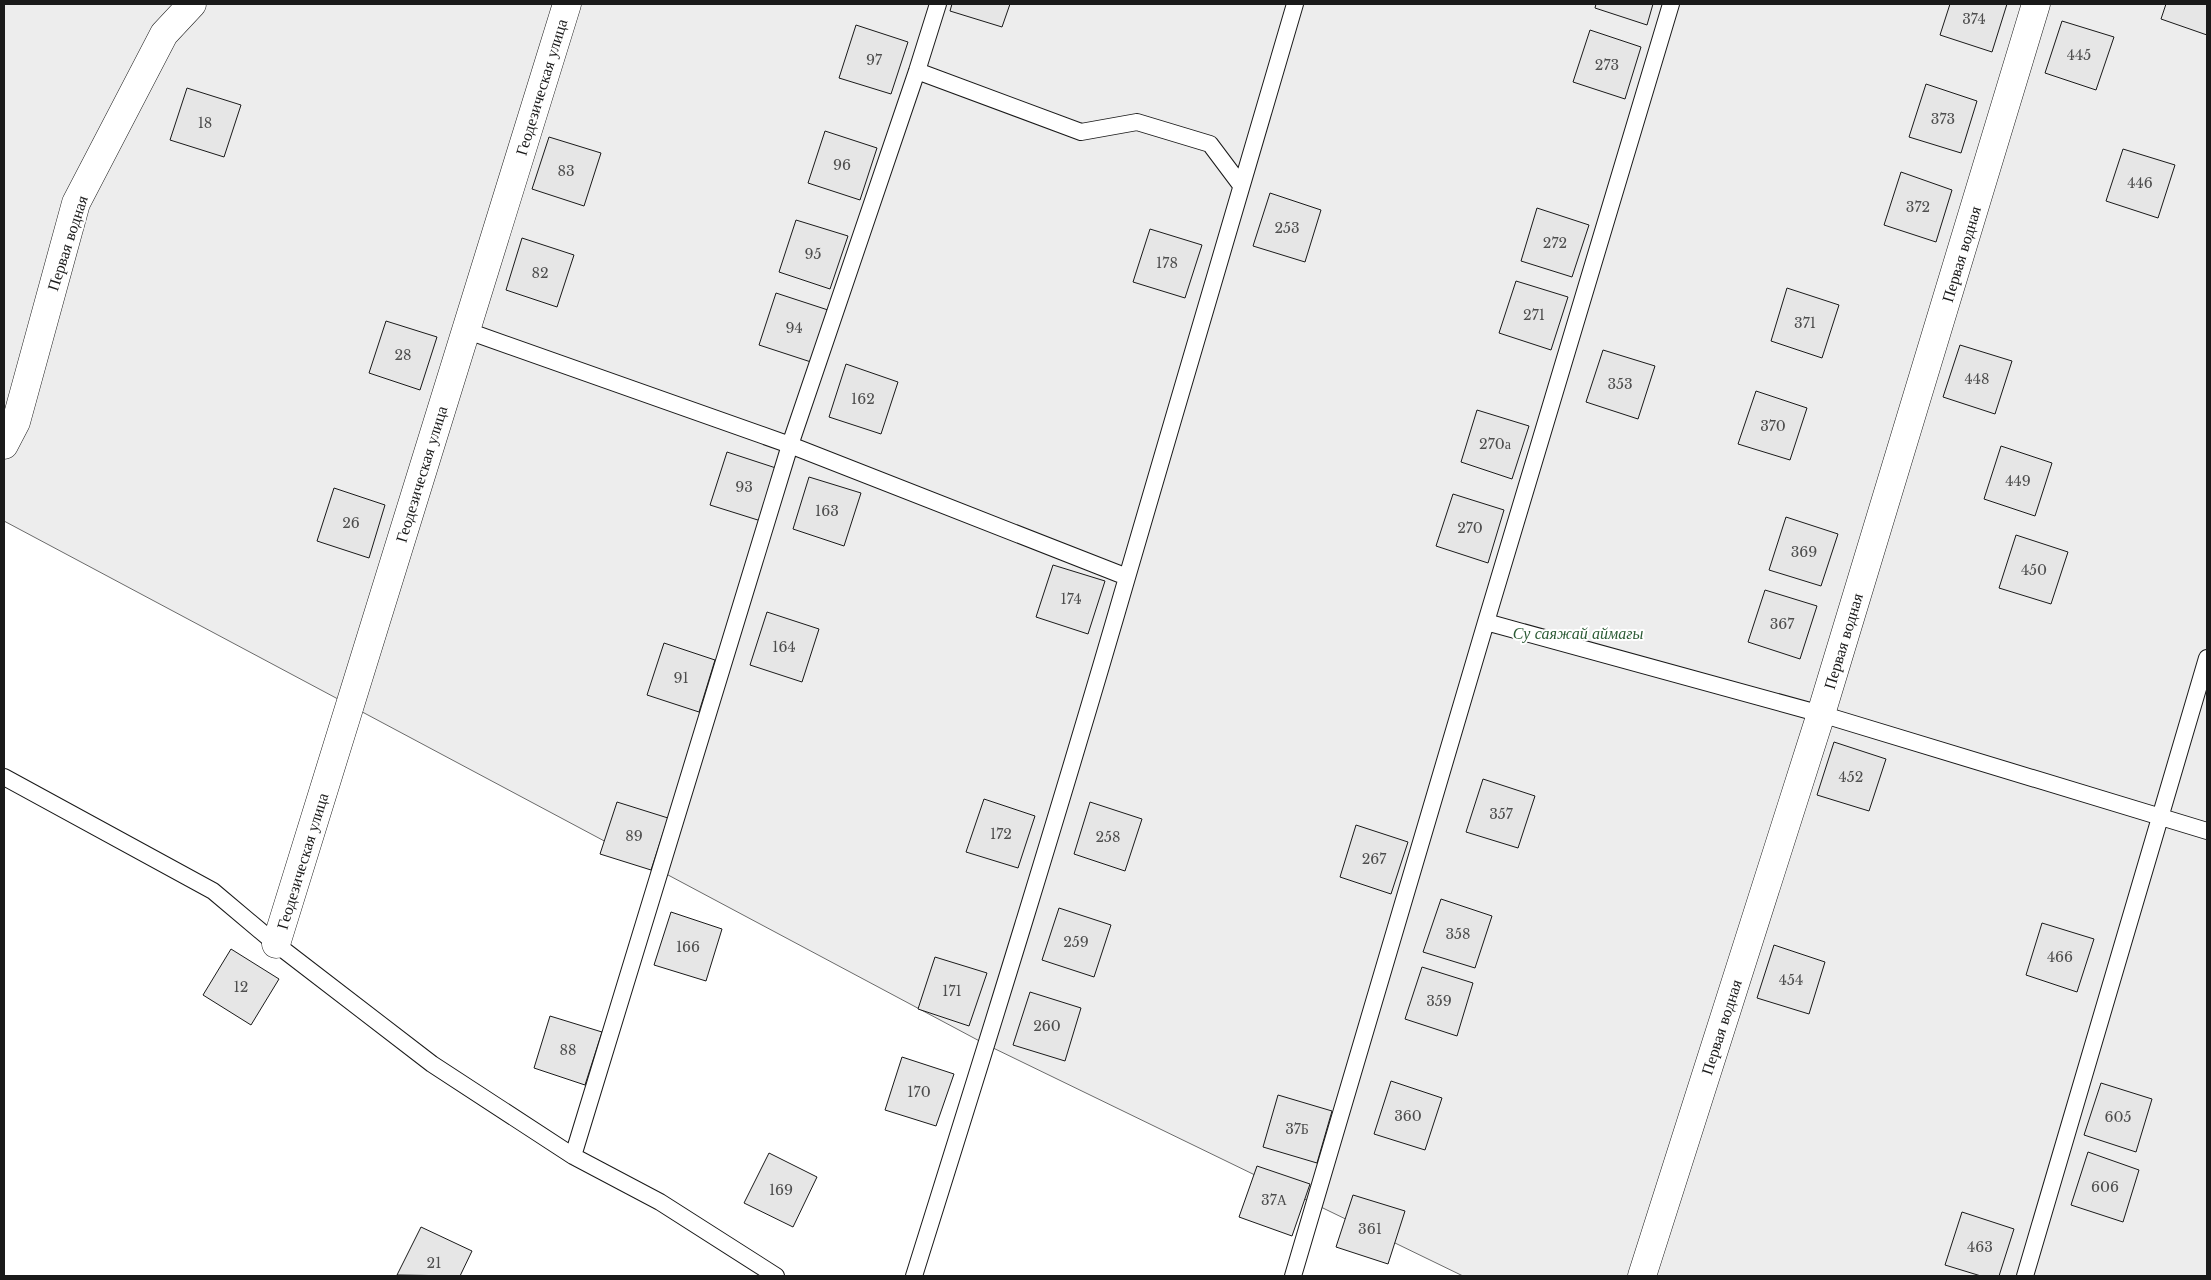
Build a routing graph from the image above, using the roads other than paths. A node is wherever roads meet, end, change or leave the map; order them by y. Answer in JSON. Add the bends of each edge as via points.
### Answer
{"nodes":[{"id":1,"x":192,"y":4,"type":"edge"},
{"id":2,"x":567,"y":4,"type":"edge"},
{"id":3,"x":938,"y":4,"type":"edge"},
{"id":4,"x":1295,"y":4,"type":"edge"},
{"id":5,"x":1672,"y":4,"type":"edge"},
{"id":6,"x":2036,"y":4,"type":"edge"},
{"id":7,"x":917,"y":71,"type":"junction"},
{"id":8,"x":1240,"y":184,"type":"junction"},
{"id":9,"x":465,"y":330,"type":"junction"},
{"id":10,"x":4,"y":445,"type":"edge"},
{"id":11,"x":790,"y":445,"type":"junction"},
{"id":12,"x":1128,"y":577,"type":"junction"},
{"id":13,"x":1486,"y":622,"type":"junction"},
{"id":14,"x":2207,"y":658,"type":"edge"},
{"id":15,"x":1821,"y":714,"type":"junction"},
{"id":16,"x":4,"y":777,"type":"edge"},
{"id":17,"x":2160,"y":815,"type":"junction"},
{"id":18,"x":2207,"y":831,"type":"edge"},
{"id":19,"x":276,"y":944,"type":"junction"},
{"id":20,"x":573,"y":1156,"type":"junction"},
{"id":21,"x":776,"y":1276,"type":"edge"},
{"id":22,"x":914,"y":1276,"type":"edge"},
{"id":23,"x":1293,"y":1276,"type":"edge"},
{"id":24,"x":1642,"y":1276,"type":"edge"},
{"id":25,"x":2025,"y":1276,"type":"edge"}],
"edges":[{"from":1,"to":10,"type":"street","name":"Первая водная","via":[[164,34],[76,203],[16,422]]},
{"from":2,"to":9,"type":"street","name":"Геодезическая улица"},
{"from":3,"to":7,"type":"lane"},
{"from":4,"to":8,"type":"lane"},
{"from":5,"to":13,"type":"lane"},
{"from":6,"to":15,"type":"street","name":"Первая водная"},
{"from":7,"to":8,"type":"lane","via":[[1081,132],[1137,122],[1210,144]]},
{"from":7,"to":11,"type":"lane"},
{"from":8,"to":12,"type":"lane"},
{"from":9,"to":11,"type":"lane"},
{"from":9,"to":19,"type":"street","name":"Геодезическая улица"},
{"from":11,"to":12,"type":"lane"},
{"from":11,"to":20,"type":"lane"},
{"from":12,"to":22,"type":"lane"},
{"from":13,"to":15,"type":"lane"},
{"from":13,"to":23,"type":"lane"},
{"from":14,"to":17,"type":"lane"},
{"from":15,"to":17,"type":"lane"},
{"from":15,"to":24,"type":"street","name":"Первая водная"},
{"from":16,"to":19,"type":"lane","via":[[213,891]]},
{"from":17,"to":18,"type":"lane"},
{"from":17,"to":25,"type":"lane"},
{"from":19,"to":20,"type":"lane","via":[[432,1064]]},
{"from":20,"to":21,"type":"lane","via":[[660,1202]]}]}
